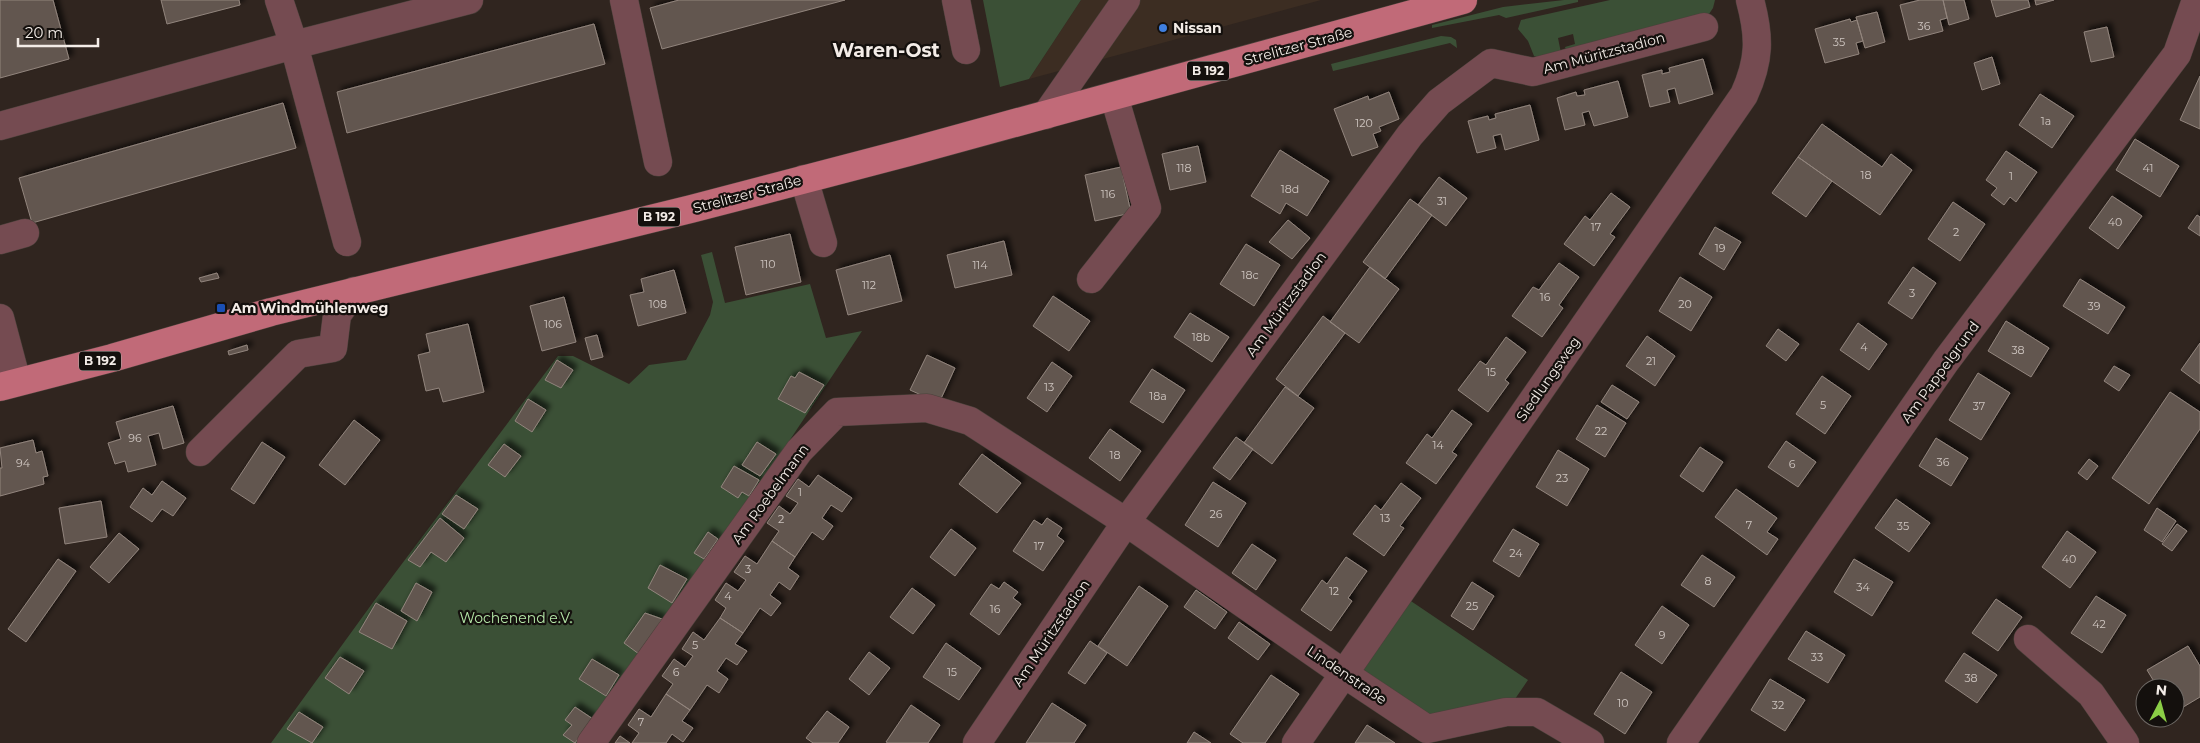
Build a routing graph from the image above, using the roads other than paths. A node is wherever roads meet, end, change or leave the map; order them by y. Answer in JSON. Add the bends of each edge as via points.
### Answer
{"nodes":[{"id":1,"x":279,"y":0,"type":"edge"},
{"id":2,"x":469,"y":0,"type":"edge"},
{"id":3,"x":624,"y":0,"type":"edge"},
{"id":4,"x":956,"y":0,"type":"edge"},
{"id":5,"x":1126,"y":0,"type":"edge"},
{"id":6,"x":1463,"y":0,"type":"edge"},
{"id":7,"x":1750,"y":0,"type":"edge"},
{"id":8,"x":2196,"y":0,"type":"edge"},
{"id":9,"x":1704,"y":27,"type":"dead end"},
{"id":10,"x":294,"y":45,"type":"junction"},
{"id":11,"x":966,"y":50,"type":"dead end"},
{"id":12,"x":1114,"y":96,"type":"junction"},
{"id":13,"x":1046,"y":115,"type":"junction"},
{"id":14,"x":0,"y":126,"type":"edge"},
{"id":15,"x":658,"y":162,"type":"dead end"},
{"id":16,"x":804,"y":179,"type":"junction"},
{"id":17,"x":347,"y":242,"type":"dead end"},
{"id":18,"x":823,"y":243,"type":"dead end"},
{"id":19,"x":1091,"y":279,"type":"dead end"},
{"id":20,"x":354,"y":291,"type":"junction"},
{"id":21,"x":0,"y":318,"type":"edge"},
{"id":22,"x":9,"y":384,"type":"edge"},
{"id":23,"x":200,"y":452,"type":"dead end"},
{"id":24,"x":1126,"y":522,"type":"junction"},
{"id":25,"x":2028,"y":639,"type":"dead end"},
{"id":26,"x":1350,"y":678,"type":"junction"},
{"id":27,"x":591,"y":743,"type":"edge"},
{"id":28,"x":977,"y":743,"type":"edge"},
{"id":29,"x":1296,"y":743,"type":"edge"},
{"id":30,"x":1315,"y":743,"type":"edge"},
{"id":31,"x":1590,"y":743,"type":"edge"},
{"id":32,"x":1681,"y":743,"type":"edge"},
{"id":33,"x":2125,"y":743,"type":"edge"}],
"edges":[{"from":1,"to":10,"type":"street"},
{"from":2,"to":10,"type":"street"},
{"from":3,"to":15,"type":"street"},
{"from":4,"to":11,"type":"street"},
{"from":5,"to":13,"type":"street"},
{"from":6,"to":12,"type":"main road","name":"Strelitzer Straße","number":"B 192"},
{"from":7,"to":26,"type":"street","name":"Siedlungsweg","via":[[1758,44],[1752,77],[1744,95]]},
{"from":8,"to":32,"type":"street","name":"Am Pappelgrund","via":[[2176,54],[1946,361]]},
{"from":9,"to":24,"type":"street","name":"Am Müritzstadion","via":[[1533,72],[1491,63],[1439,102],[1410,135]]},
{"from":10,"to":14,"type":"street"},
{"from":10,"to":17,"type":"street"},
{"from":12,"to":13,"type":"main road","name":"Strelitzer Straße","number":"B 192"},
{"from":12,"to":19,"type":"street","via":[[1147,208]]},
{"from":13,"to":16,"type":"main road","name":"Strelitzer Straße","number":"B 192"},
{"from":16,"to":18,"type":"street"},
{"from":16,"to":20,"type":"main road","name":"Strelitzer Straße","number":"B 192"},
{"from":20,"to":22,"type":"main road","name":"Strelitzer Straße","number":"B 192"},
{"from":20,"to":23,"type":"street","via":[[337,315],[333,348],[298,354]]},
{"from":21,"to":22,"type":"street"},
{"from":24,"to":26,"type":"street","name":"Lindenstraße"},
{"from":24,"to":27,"type":"street","name":"Am Roebelmann","via":[[970,420],[927,408],[837,412],[799,451]]},
{"from":24,"to":28,"type":"street","name":"Am Müritzstadion"},
{"from":25,"to":33,"type":"street","via":[[2091,694]]},
{"from":26,"to":29,"type":"street","name":"Siedlungsweg"},
{"from":26,"to":30,"type":"street","name":"Siedlungsweg"},
{"from":26,"to":31,"type":"street","name":"Lindenstraße","via":[[1427,729],[1506,712],[1537,712]]}]}
